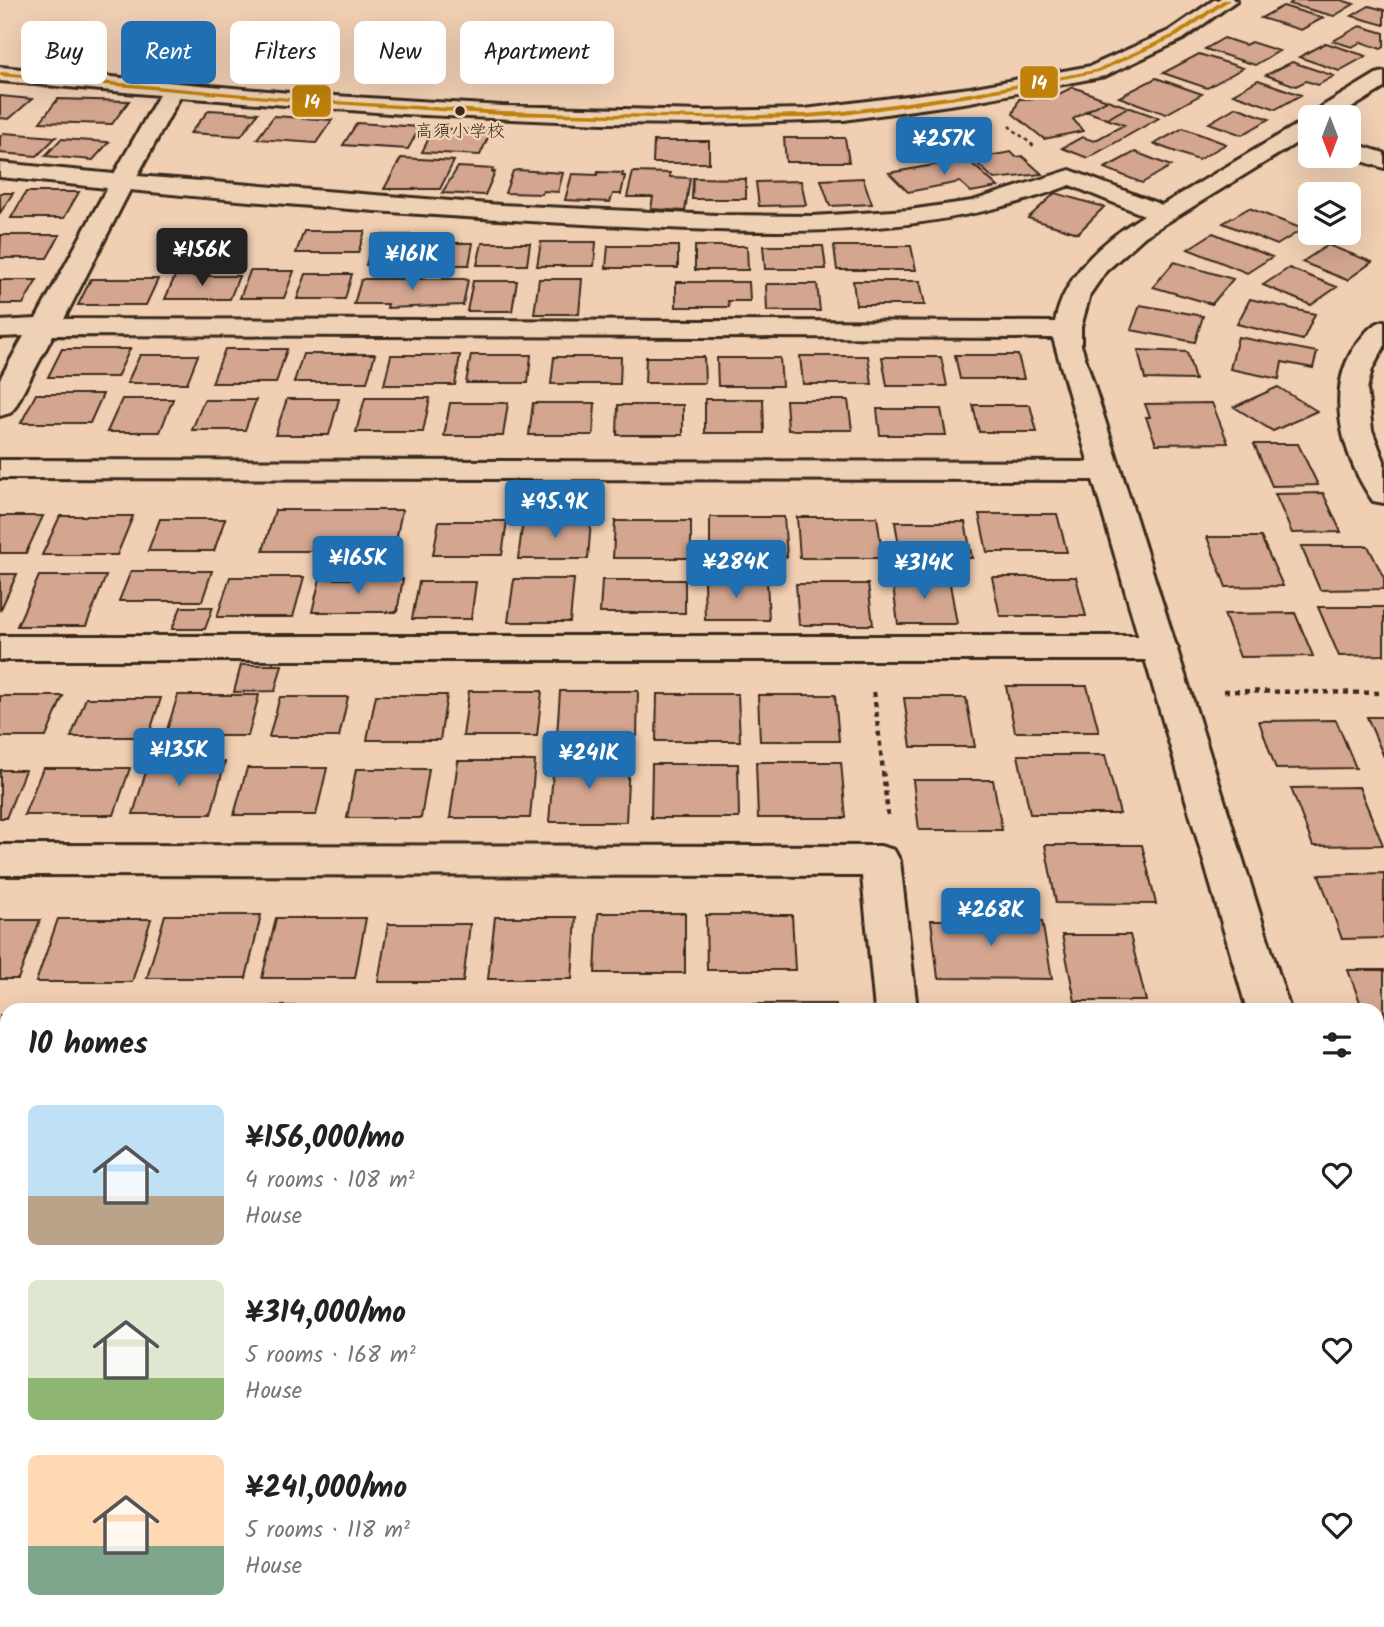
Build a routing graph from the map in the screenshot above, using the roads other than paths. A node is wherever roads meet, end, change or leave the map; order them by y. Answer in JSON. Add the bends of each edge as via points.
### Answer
{"nodes":[{"id":1,"x":1227,"y":0,"type":"edge"},
{"id":2,"x":0,"y":74,"type":"edge"},
{"id":3,"x":1384,"y":79,"type":"edge"},
{"id":4,"x":173,"y":90,"type":"junction"},
{"id":5,"x":1341,"y":105,"type":"edge"},
{"id":6,"x":1298,"y":135,"type":"edge"},
{"id":7,"x":1362,"y":153,"type":"edge"},
{"id":8,"x":1384,"y":161,"type":"edge"},
{"id":9,"x":0,"y":170,"type":"edge"},
{"id":10,"x":122,"y":182,"type":"junction"},
{"id":11,"x":1163,"y":214,"type":"junction"},
{"id":12,"x":45,"y":328,"type":"junction"},
{"id":13,"x":0,"y":329,"type":"edge"},
{"id":14,"x":1066,"y":330,"type":"junction"},
{"id":15,"x":1381,"y":336,"type":"edge"},
{"id":16,"x":0,"y":407,"type":"edge"},
{"id":17,"x":0,"y":469,"type":"edge"},
{"id":18,"x":1106,"y":471,"type":"junction"},
{"id":19,"x":1383,"y":489,"type":"edge"},
{"id":20,"x":0,"y":648,"type":"edge"},
{"id":21,"x":1161,"y":649,"type":"junction"},
{"id":22,"x":0,"y":860,"type":"edge"},
{"id":23,"x":895,"y":1003,"type":"edge"},
{"id":24,"x":1267,"y":1003,"type":"edge"}],
"edges":[{"from":1,"to":4,"type":"street","via":[[1176,35],[1097,71],[844,114],[596,117]]},
{"from":2,"to":4,"type":"street"},
{"from":3,"to":5,"type":"street"},
{"from":4,"to":10,"type":"street"},
{"from":6,"to":11,"type":"street"},
{"from":7,"to":8,"type":"street"},
{"from":9,"to":10,"type":"street"},
{"from":10,"to":11,"type":"street","via":[[475,211],[833,222],[959,211],[1070,177]]},
{"from":10,"to":12,"type":"street"},
{"from":11,"to":14,"type":"street","via":[[1095,266],[1080,287]]},
{"from":12,"to":13,"type":"street"},
{"from":12,"to":14,"type":"street"},
{"from":12,"to":16,"type":"street"},
{"from":14,"to":18,"type":"street"},
{"from":15,"to":19,"type":"street","via":[[1361,357],[1353,404],[1363,452]]},
{"from":17,"to":18,"type":"street"},
{"from":18,"to":21,"type":"street"},
{"from":20,"to":21,"type":"street"},
{"from":21,"to":24,"type":"street"},
{"from":22,"to":23,"type":"street","via":[[880,861]]}]}
